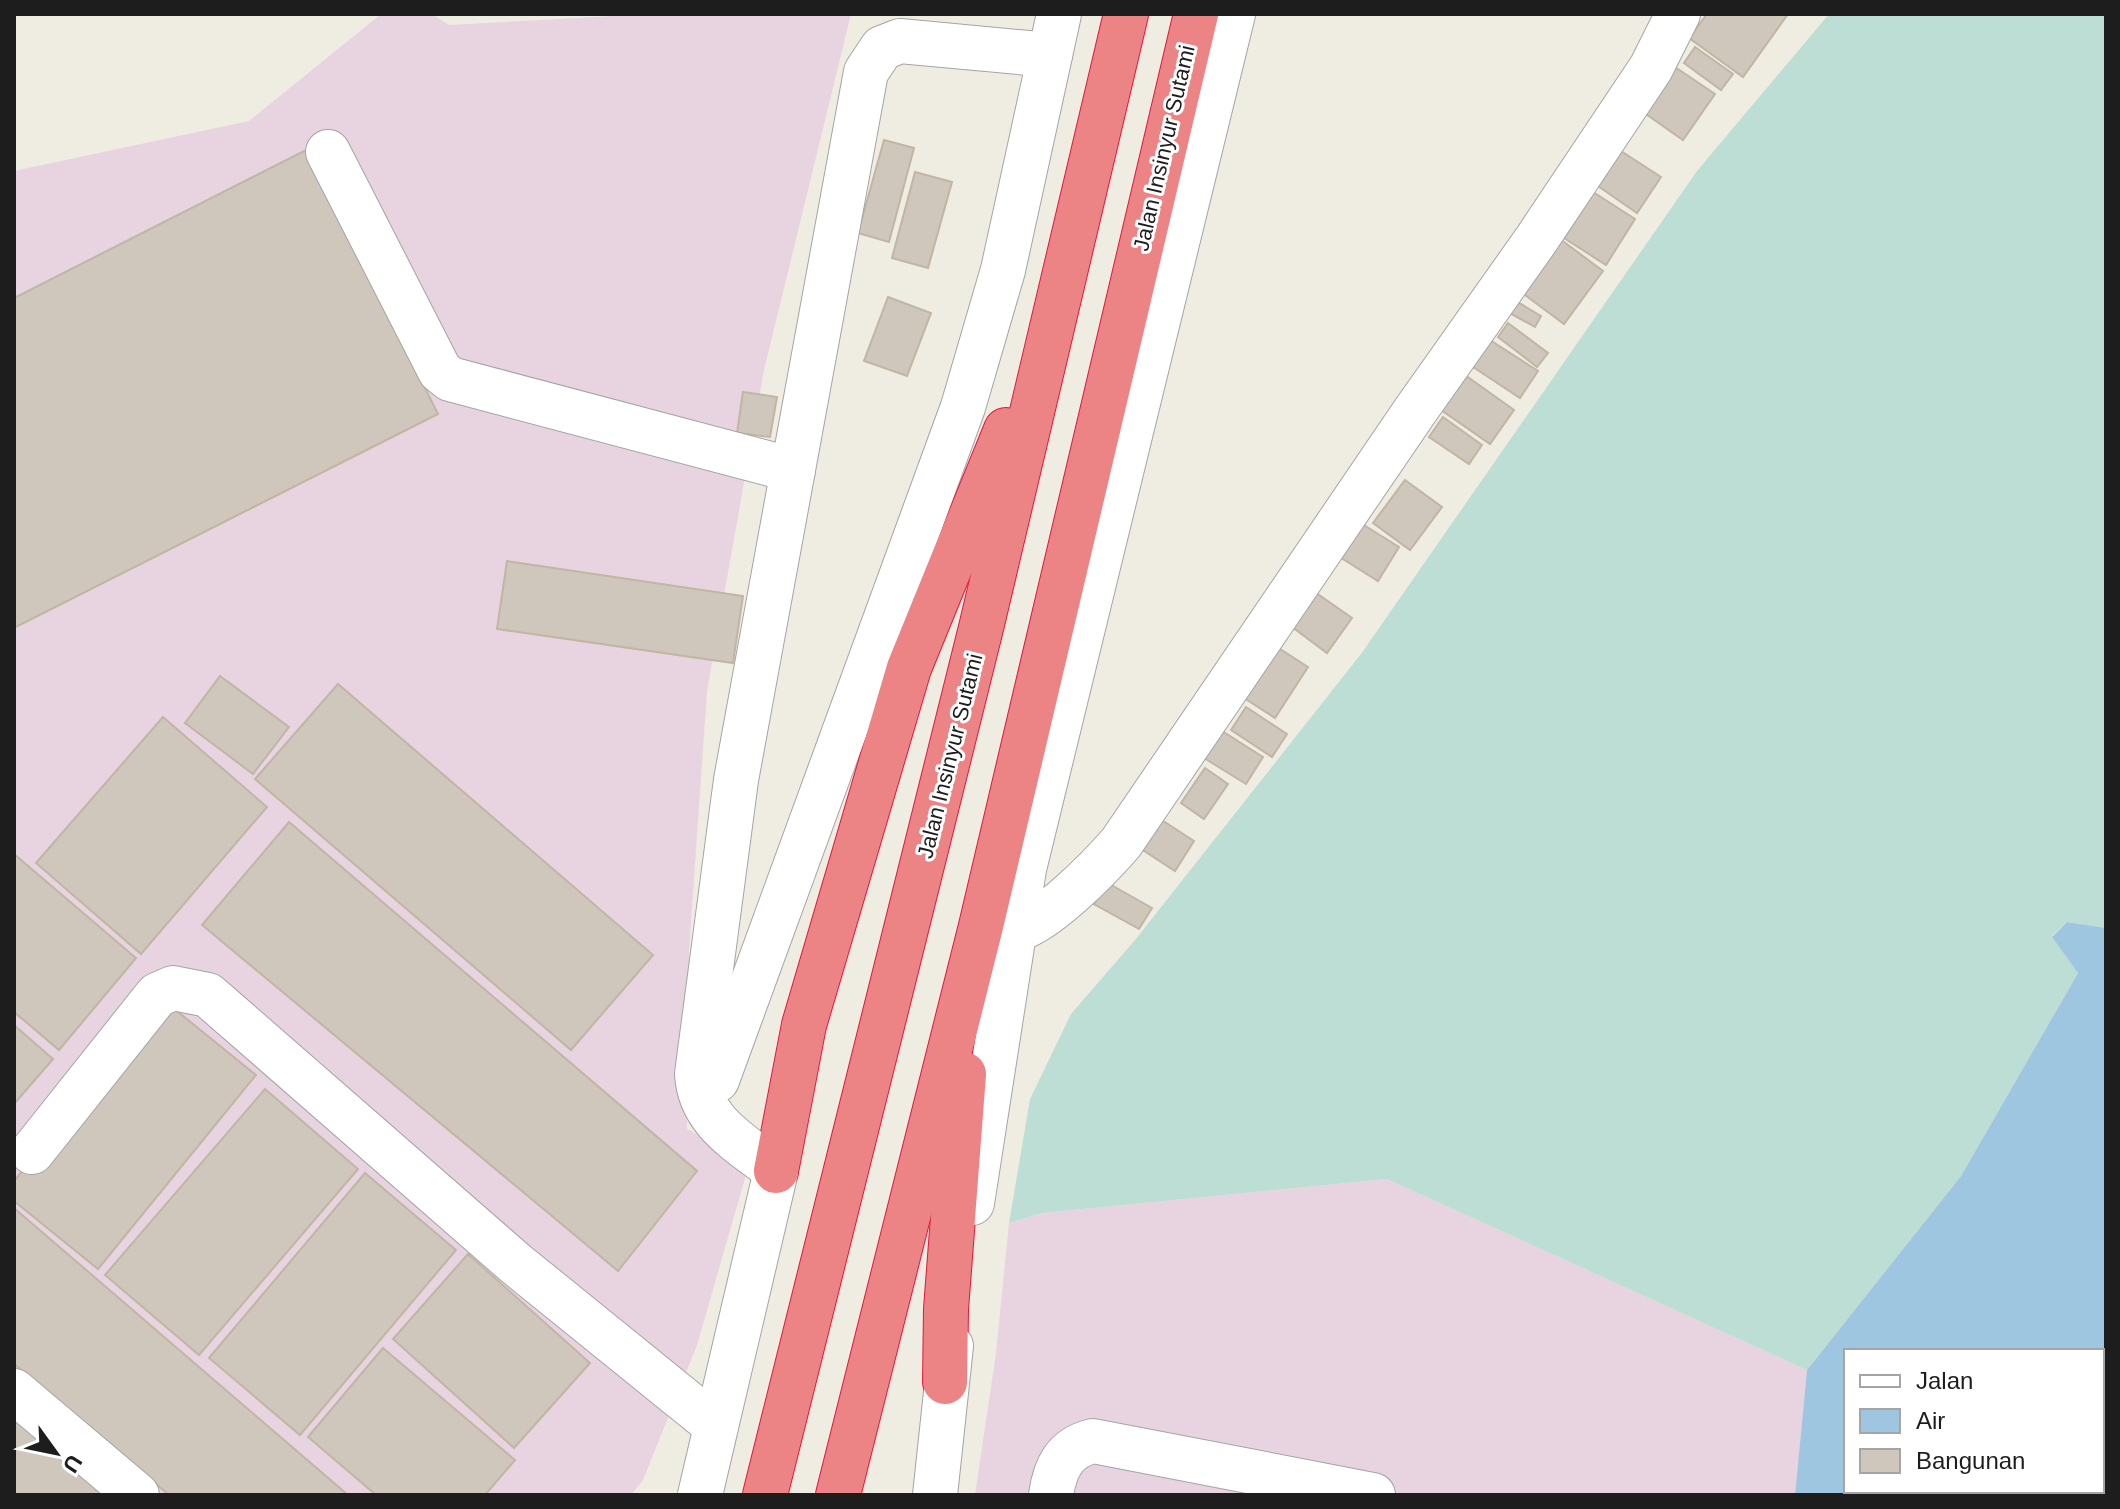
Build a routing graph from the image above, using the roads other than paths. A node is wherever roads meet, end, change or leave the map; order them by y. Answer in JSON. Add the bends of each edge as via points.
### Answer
{"nodes":[{"id":1,"x":1126,"y":14,"type":"edge"},
{"id":2,"x":1196,"y":14,"type":"edge"},
{"id":3,"x":1233,"y":14,"type":"edge"},
{"id":4,"x":1678,"y":14,"type":"edge"},
{"id":5,"x":1054,"y":35,"type":"edge"},
{"id":6,"x":328,"y":152,"type":"dead end"},
{"id":7,"x":1059,"y":303,"type":"junction"},
{"id":8,"x":793,"y":470,"type":"junction"},
{"id":9,"x":998,"y":928,"type":"junction"},
{"id":10,"x":968,"y":979,"type":"junction"},
{"id":11,"x":712,"y":1118,"type":"junction"},
{"id":12,"x":32,"y":1152,"type":"dead end"},
{"id":13,"x":776,"y":1171,"type":"junction"},
{"id":14,"x":945,"y":1382,"type":"junction"},
{"id":15,"x":14,"y":1391,"type":"edge"},
{"id":16,"x":715,"y":1425,"type":"junction"},
{"id":17,"x":137,"y":1495,"type":"edge"},
{"id":18,"x":700,"y":1495,"type":"edge"},
{"id":19,"x":765,"y":1495,"type":"edge"},
{"id":20,"x":838,"y":1495,"type":"edge"},
{"id":21,"x":935,"y":1495,"type":"edge"},
{"id":22,"x":1051,"y":1495,"type":"edge"},
{"id":23,"x":1373,"y":1495,"type":"edge"}],
"edges":[{"from":1,"to":7,"type":"highway","name":"Jalan Insinyur Sutami"},
{"from":2,"to":9,"type":"highway","name":"Jalan Insinyur Sutami"},
{"from":3,"to":9,"type":"street","via":[[1040,802]]},
{"from":4,"to":9,"type":"street","via":[[1651,68],[1536,240],[1113,853],[1079,888]]},
{"from":5,"to":8,"type":"street","via":[[900,41],[882,48],[866,72]]},
{"from":5,"to":11,"type":"street","via":[[1003,270],[963,407],[727,1046],[712,1096]]},
{"from":6,"to":8,"type":"street","via":[[440,371],[450,379]]},
{"from":7,"to":13,"type":"highway","via":[[909,668],[804,1025]]},
{"from":7,"to":19,"type":"highway","name":"Jalan Insinyur Sutami"},
{"from":8,"to":11,"type":"street","via":[[736,780],[697,1074],[702,1103]]},
{"from":9,"to":10,"type":"highway","name":"Jalan Insinyur Sutami"},
{"from":9,"to":14,"type":"street"},
{"from":10,"to":14,"type":"highway"},
{"from":10,"to":20,"type":"highway","name":"Jalan Insinyur Sutami"},
{"from":11,"to":13,"type":"street"},
{"from":12,"to":16,"type":"street","via":[[157,995],[173,988],[208,995],[515,1263]]},
{"from":13,"to":16,"type":"street"},
{"from":14,"to":21,"type":"street"},
{"from":15,"to":17,"type":"street"},
{"from":16,"to":18,"type":"street"},
{"from":22,"to":23,"type":"street","via":[[1067,1453],[1093,1441]]}]}
